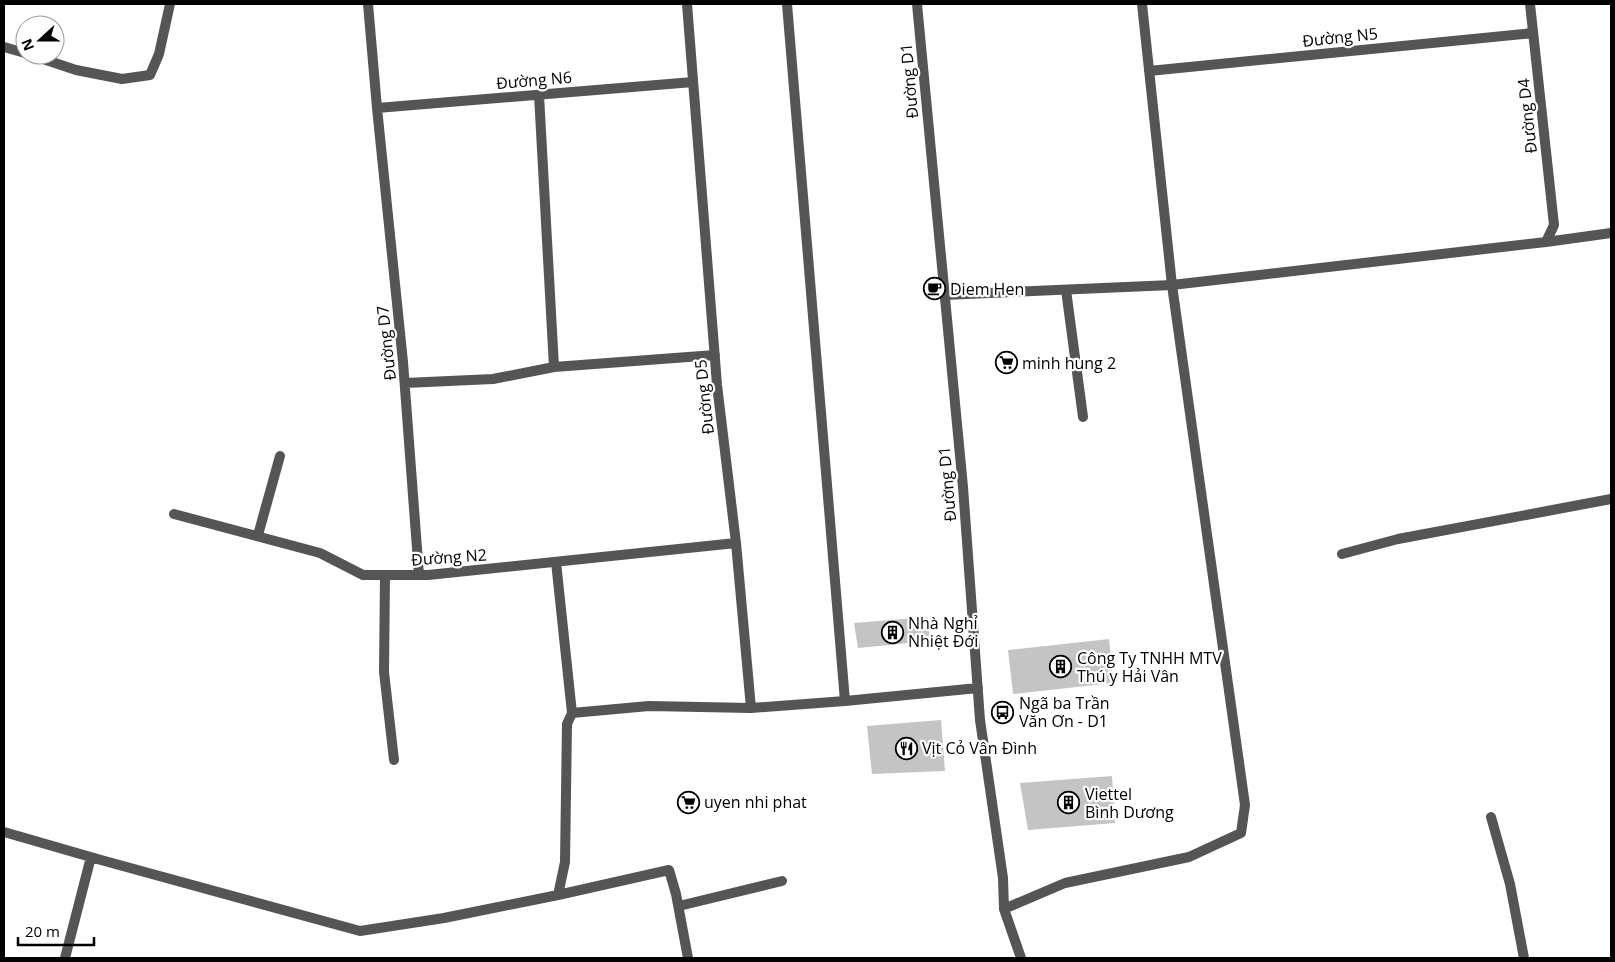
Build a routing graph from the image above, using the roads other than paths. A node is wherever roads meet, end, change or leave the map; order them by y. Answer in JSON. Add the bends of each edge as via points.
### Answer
{"nodes":[{"id":1,"x":170,"y":4,"type":"edge"},
{"id":2,"x":368,"y":4,"type":"edge"},
{"id":3,"x":687,"y":4,"type":"edge"},
{"id":4,"x":787,"y":4,"type":"edge"},
{"id":5,"x":917,"y":4,"type":"edge"},
{"id":6,"x":1142,"y":4,"type":"edge"},
{"id":7,"x":1530,"y":4,"type":"edge"},
{"id":8,"x":1533,"y":33,"type":"junction"},
{"id":9,"x":61,"y":65,"type":"edge"},
{"id":10,"x":1149,"y":71,"type":"junction"},
{"id":11,"x":694,"y":82,"type":"junction"},
{"id":12,"x":539,"y":95,"type":"junction"},
{"id":13,"x":377,"y":108,"type":"junction"},
{"id":14,"x":1611,"y":233,"type":"edge"},
{"id":15,"x":1546,"y":242,"type":"junction"},
{"id":16,"x":1172,"y":285,"type":"junction"},
{"id":17,"x":1066,"y":290,"type":"junction"},
{"id":18,"x":944,"y":295,"type":"junction"},
{"id":19,"x":714,"y":355,"type":"junction"},
{"id":20,"x":554,"y":367,"type":"junction"},
{"id":21,"x":405,"y":383,"type":"junction"},
{"id":22,"x":1083,"y":417,"type":"dead end"},
{"id":23,"x":280,"y":456,"type":"dead end"},
{"id":24,"x":1611,"y":499,"type":"edge"},
{"id":25,"x":174,"y":514,"type":"dead end"},
{"id":26,"x":258,"y":535,"type":"junction"},
{"id":27,"x":736,"y":543,"type":"junction"},
{"id":28,"x":1342,"y":554,"type":"dead end"},
{"id":29,"x":556,"y":562,"type":"junction"},
{"id":30,"x":385,"y":575,"type":"junction"},
{"id":31,"x":420,"y":575,"type":"junction"},
{"id":32,"x":978,"y":688,"type":"junction"},
{"id":33,"x":845,"y":701,"type":"junction"},
{"id":34,"x":751,"y":708,"type":"junction"},
{"id":35,"x":572,"y":713,"type":"junction"},
{"id":36,"x":394,"y":760,"type":"dead end"},
{"id":37,"x":1492,"y":817,"type":"dead end"},
{"id":38,"x":4,"y":832,"type":"edge"},
{"id":39,"x":90,"y":857,"type":"junction"},
{"id":40,"x":782,"y":881,"type":"dead end"},
{"id":41,"x":558,"y":895,"type":"junction"},
{"id":42,"x":679,"y":906,"type":"junction"},
{"id":43,"x":1004,"y":909,"type":"junction"},
{"id":44,"x":65,"y":958,"type":"edge"},
{"id":45,"x":688,"y":958,"type":"edge"},
{"id":46,"x":1021,"y":958,"type":"edge"},
{"id":47,"x":1524,"y":958,"type":"edge"}],
"edges":[{"from":1,"to":9,"type":"street","via":[[159,54],[150,75],[122,79]]},
{"from":2,"to":13,"type":"street","name":"Đường D7"},
{"from":3,"to":11,"type":"street","name":"Đường D5"},
{"from":4,"to":33,"type":"street"},
{"from":5,"to":18,"type":"street","name":"Đường D1"},
{"from":6,"to":10,"type":"street"},
{"from":7,"to":8,"type":"street","name":"Đường D4"},
{"from":8,"to":10,"type":"street","name":"Đường N5"},
{"from":8,"to":15,"type":"street","name":"Đường D4","via":[[1554,225]]},
{"from":10,"to":16,"type":"street"},
{"from":11,"to":12,"type":"street","name":"Đường N6"},
{"from":11,"to":19,"type":"street","name":"Đường D5"},
{"from":12,"to":13,"type":"street","name":"Đường N6"},
{"from":12,"to":20,"type":"street"},
{"from":13,"to":21,"type":"street","name":"Đường D7"},
{"from":14,"to":15,"type":"street"},
{"from":15,"to":16,"type":"street"},
{"from":16,"to":17,"type":"street"},
{"from":16,"to":43,"type":"street","via":[[1245,805],[1241,833],[1189,857],[1065,883]]},
{"from":17,"to":18,"type":"street"},
{"from":17,"to":22,"type":"street"},
{"from":18,"to":32,"type":"street","name":"Đường D1"},
{"from":19,"to":20,"type":"street"},
{"from":19,"to":27,"type":"street","name":"Đường D5"},
{"from":20,"to":21,"type":"street","via":[[493,379]]},
{"from":21,"to":31,"type":"street","name":"Đường D7"},
{"from":23,"to":26,"type":"street"},
{"from":24,"to":28,"type":"street","via":[[1398,539]]},
{"from":25,"to":26,"type":"street","name":"Đường N2"},
{"from":26,"to":30,"type":"street","name":"Đường N2","via":[[320,553],[363,574]]},
{"from":27,"to":29,"type":"street","name":"Đường N2"},
{"from":27,"to":34,"type":"street","name":"Đường D5"},
{"from":29,"to":31,"type":"street","name":"Đường N2"},
{"from":29,"to":35,"type":"street"},
{"from":30,"to":31,"type":"street","name":"Đường N2"},
{"from":30,"to":36,"type":"street","via":[[384,672]]},
{"from":32,"to":33,"type":"street"},
{"from":32,"to":43,"type":"street","name":"Đường D1","via":[[1003,878]]},
{"from":33,"to":34,"type":"street"},
{"from":34,"to":35,"type":"street","via":[[649,706]]},
{"from":35,"to":41,"type":"street","via":[[567,724],[565,862]]},
{"from":37,"to":47,"type":"street","via":[[1510,884]]},
{"from":38,"to":39,"type":"street"},
{"from":39,"to":41,"type":"street","via":[[360,931]]},
{"from":39,"to":44,"type":"street"},
{"from":40,"to":42,"type":"street"},
{"from":41,"to":42,"type":"street","via":[[669,870]]},
{"from":42,"to":45,"type":"street"},
{"from":43,"to":46,"type":"street","name":"Đường D1"}]}
